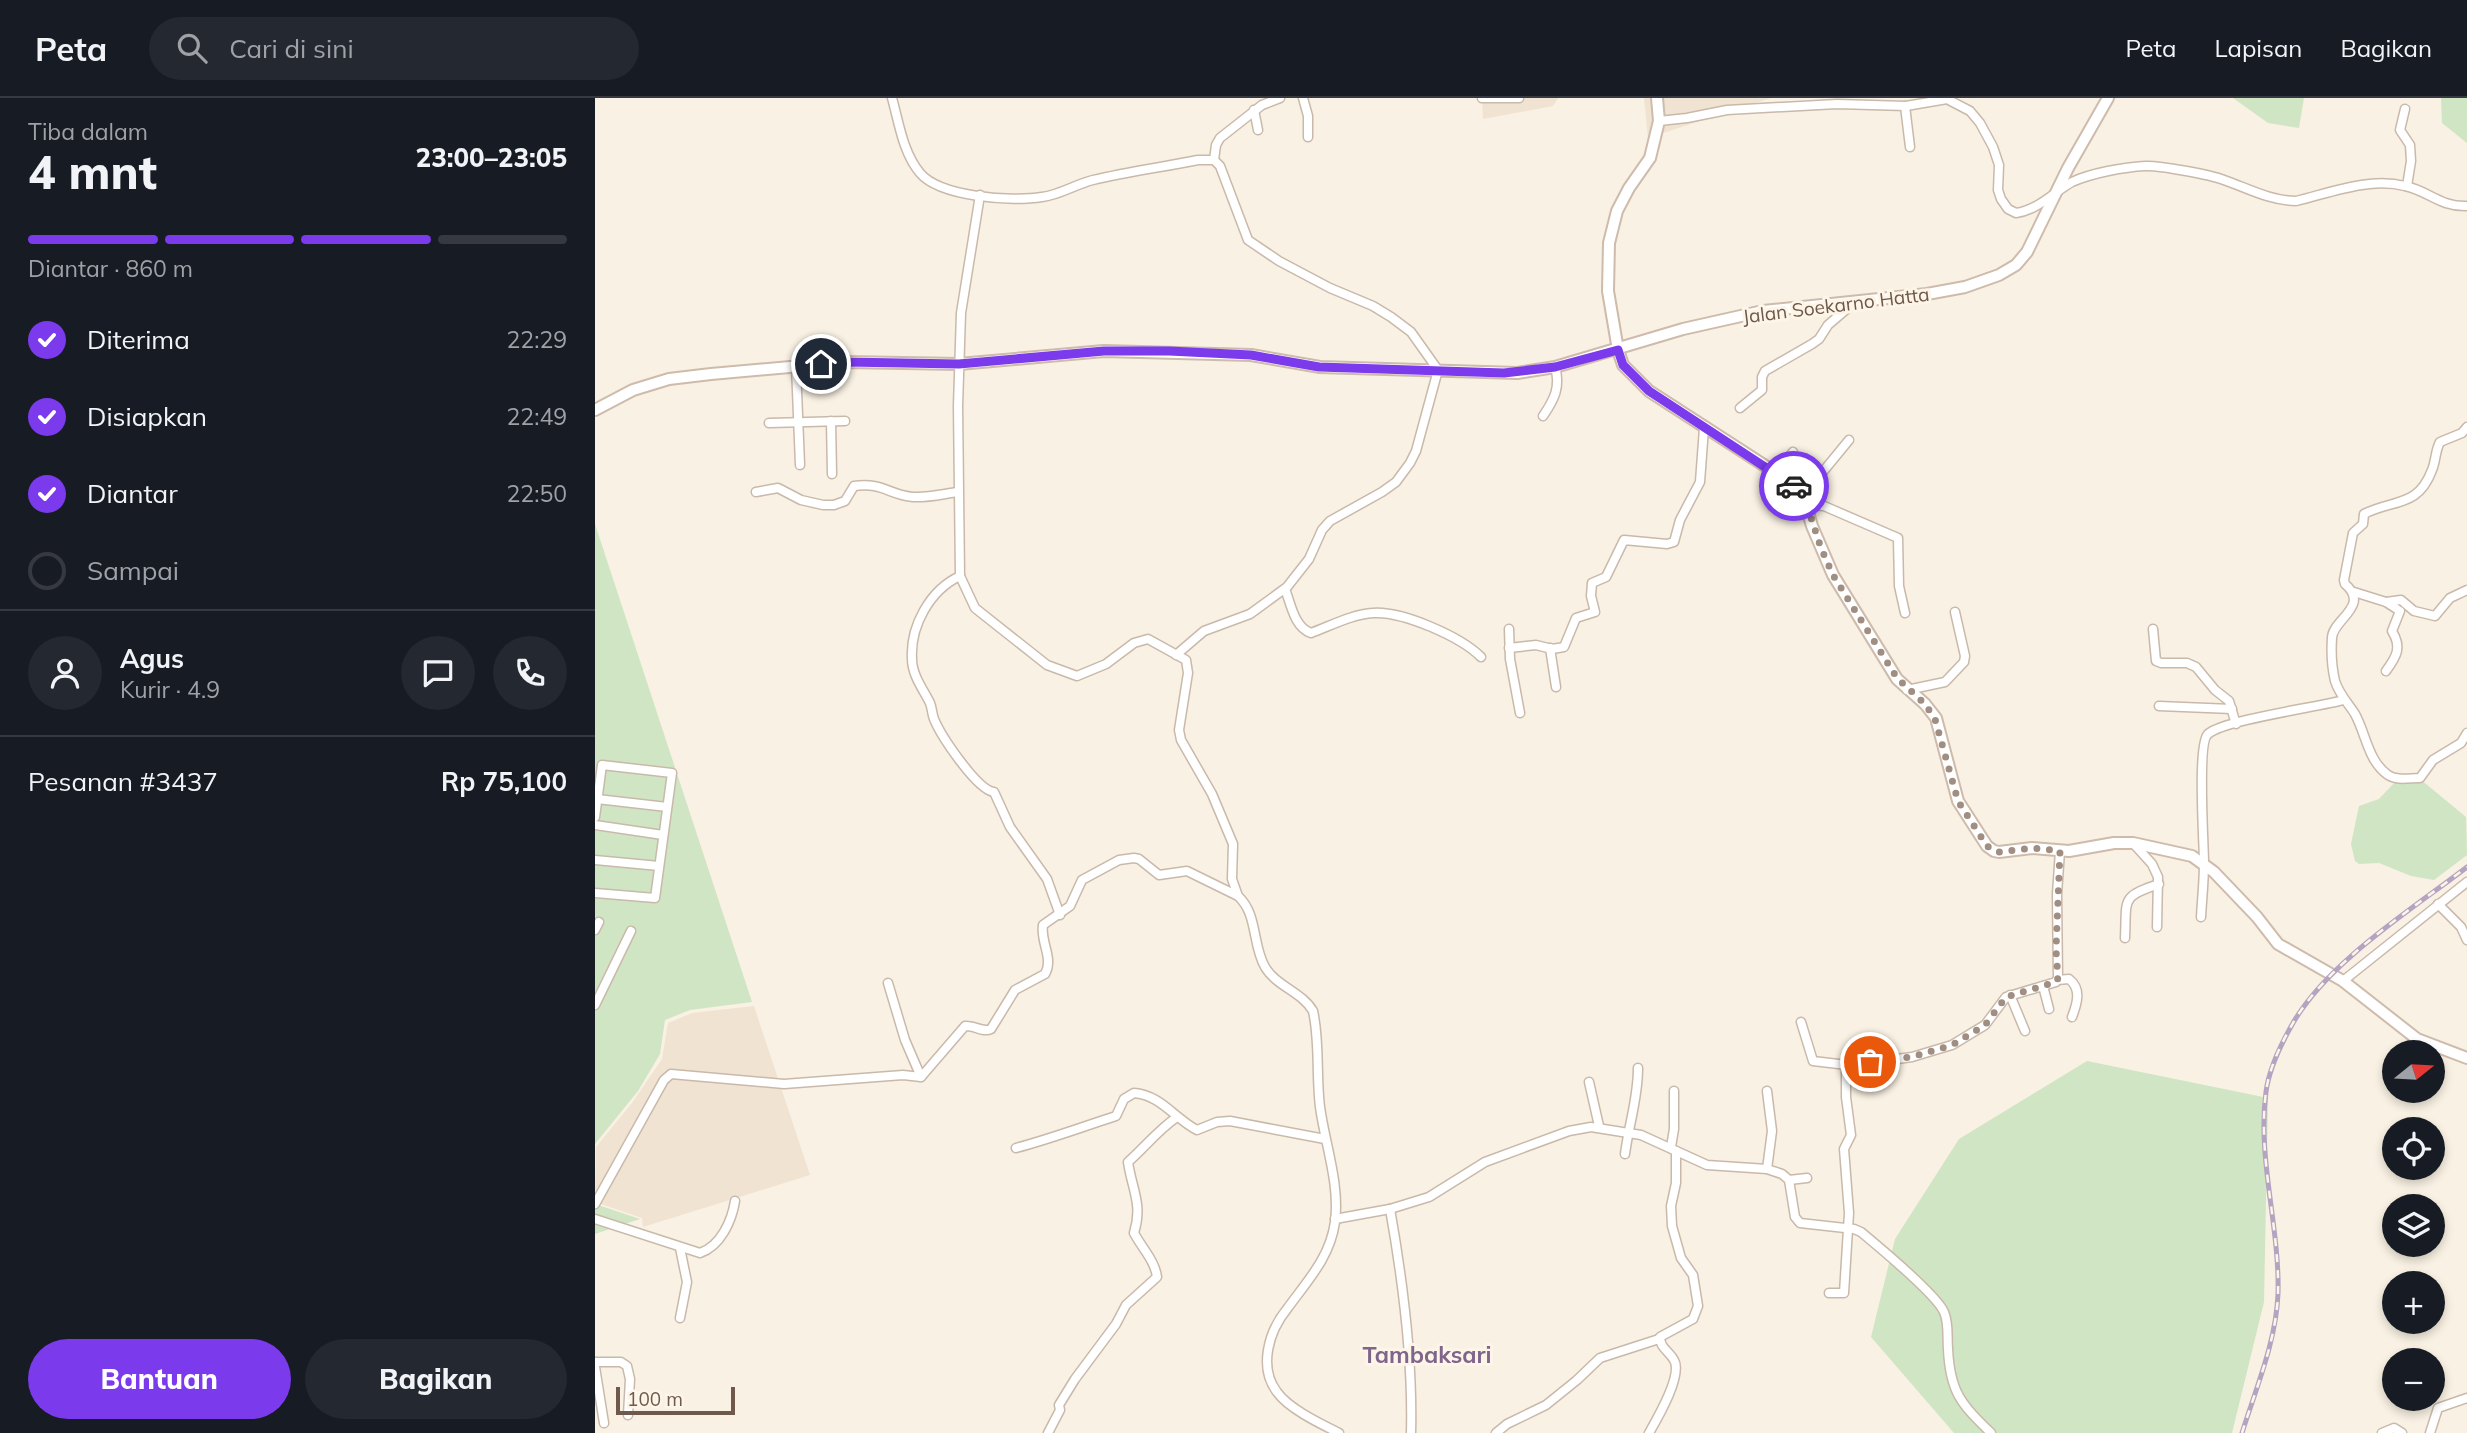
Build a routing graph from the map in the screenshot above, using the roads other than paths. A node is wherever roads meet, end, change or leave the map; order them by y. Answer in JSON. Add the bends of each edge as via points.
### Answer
{"nodes":[{"id":1,"x":892,"y":98,"type":"edge"},
{"id":2,"x":1280,"y":98,"type":"edge"},
{"id":3,"x":1303,"y":98,"type":"edge"},
{"id":4,"x":1482,"y":98,"type":"edge"},
{"id":5,"x":1519,"y":98,"type":"edge"},
{"id":6,"x":1657,"y":98,"type":"edge"},
{"id":7,"x":1726,"y":98,"type":"edge"},
{"id":8,"x":2108,"y":98,"type":"edge"},
{"id":9,"x":1905,"y":106,"type":"junction"},
{"id":10,"x":2405,"y":109,"type":"dead end"},
{"id":11,"x":1254,"y":110,"type":"junction"},
{"id":12,"x":1727,"y":110,"type":"junction"},
{"id":13,"x":1659,"y":121,"type":"junction"},
{"id":14,"x":1258,"y":130,"type":"dead end"},
{"id":15,"x":1308,"y":137,"type":"dead end"},
{"id":16,"x":1910,"y":147,"type":"dead end"},
{"id":17,"x":1214,"y":160,"type":"junction"},
{"id":18,"x":2407,"y":186,"type":"junction"},
{"id":19,"x":2058,"y":191,"type":"junction"},
{"id":20,"x":979,"y":195,"type":"junction"},
{"id":21,"x":2467,"y":206,"type":"edge"},
{"id":22,"x":1856,"y":301,"type":"junction"},
{"id":23,"x":1618,"y":350,"type":"junction"},
{"id":24,"x":959,"y":364,"type":"junction"},
{"id":25,"x":796,"y":366,"type":"junction"},
{"id":26,"x":1555,"y":367,"type":"junction"},
{"id":27,"x":1438,"y":370,"type":"junction"},
{"id":28,"x":1740,"y":408,"type":"dead end"},
{"id":29,"x":595,"y":410,"type":"edge"},
{"id":30,"x":1543,"y":416,"type":"dead end"},
{"id":31,"x":831,"y":421,"type":"junction"},
{"id":32,"x":845,"y":421,"type":"dead end"},
{"id":33,"x":798,"y":422,"type":"junction"},
{"id":34,"x":769,"y":423,"type":"dead end"},
{"id":35,"x":2467,"y":426,"type":"edge"},
{"id":36,"x":1704,"y":428,"type":"junction"},
{"id":37,"x":1849,"y":440,"type":"dead end"},
{"id":38,"x":1793,"y":452,"type":"dead end"},
{"id":39,"x":800,"y":465,"type":"dead end"},
{"id":40,"x":1776,"y":473,"type":"junction"},
{"id":41,"x":832,"y":474,"type":"dead end"},
{"id":42,"x":756,"y":492,"type":"dead end"},
{"id":43,"x":958,"y":492,"type":"junction"},
{"id":44,"x":1805,"y":500,"type":"junction"},
{"id":45,"x":960,"y":576,"type":"junction"},
{"id":46,"x":1285,"y":589,"type":"junction"},
{"id":47,"x":2467,"y":590,"type":"edge"},
{"id":48,"x":2354,"y":592,"type":"junction"},
{"id":49,"x":2386,"y":601,"type":"junction"},
{"id":50,"x":1955,"y":612,"type":"dead end"},
{"id":51,"x":1905,"y":613,"type":"dead end"},
{"id":52,"x":1509,"y":629,"type":"dead end"},
{"id":53,"x":2153,"y":629,"type":"dead end"},
{"id":54,"x":1509,"y":648,"type":"junction"},
{"id":55,"x":1550,"y":648,"type":"junction"},
{"id":56,"x":1176,"y":654,"type":"junction"},
{"id":57,"x":1481,"y":657,"type":"dead end"},
{"id":58,"x":2386,"y":671,"type":"dead end"},
{"id":59,"x":1556,"y":687,"type":"dead end"},
{"id":60,"x":1907,"y":690,"type":"junction"},
{"id":61,"x":2344,"y":700,"type":"junction"},
{"id":62,"x":2159,"y":706,"type":"dead end"},
{"id":63,"x":2232,"y":709,"type":"junction"},
{"id":64,"x":1520,"y":713,"type":"dead end"},
{"id":65,"x":2236,"y":724,"type":"junction"},
{"id":66,"x":2467,"y":733,"type":"edge"},
{"id":67,"x":597,"y":799,"type":"junction"},
{"id":68,"x":667,"y":807,"type":"junction"},
{"id":69,"x":595,"y":817,"type":"edge"},
{"id":70,"x":595,"y":825,"type":"edge"},
{"id":71,"x":663,"y":835,"type":"junction"},
{"id":72,"x":2133,"y":843,"type":"junction"},
{"id":73,"x":2060,"y":851,"type":"junction"},
{"id":74,"x":595,"y":860,"type":"edge"},
{"id":75,"x":2204,"y":864,"type":"junction"},
{"id":76,"x":659,"y":866,"type":"junction"},
{"id":77,"x":2467,"y":882,"type":"edge"},
{"id":78,"x":2159,"y":884,"type":"junction"},
{"id":79,"x":595,"y":893,"type":"edge"},
{"id":80,"x":1238,"y":896,"type":"junction"},
{"id":81,"x":2438,"y":904,"type":"junction"},
{"id":82,"x":1060,"y":915,"type":"junction"},
{"id":83,"x":2201,"y":917,"type":"dead end"},
{"id":84,"x":2157,"y":927,"type":"dead end"},
{"id":85,"x":631,"y":931,"type":"dead end"},
{"id":86,"x":2125,"y":938,"type":"dead end"},
{"id":87,"x":2467,"y":940,"type":"edge"},
{"id":88,"x":2057,"y":980,"type":"junction"},
{"id":89,"x":2343,"y":981,"type":"junction"},
{"id":90,"x":888,"y":983,"type":"dead end"},
{"id":91,"x":2043,"y":986,"type":"junction"},
{"id":92,"x":2010,"y":995,"type":"junction"},
{"id":93,"x":595,"y":1005,"type":"edge"},
{"id":94,"x":2049,"y":1009,"type":"dead end"},
{"id":95,"x":2072,"y":1017,"type":"dead end"},
{"id":96,"x":1801,"y":1022,"type":"dead end"},
{"id":97,"x":2025,"y":1031,"type":"dead end"},
{"id":98,"x":2467,"y":1058,"type":"edge"},
{"id":99,"x":1847,"y":1065,"type":"junction"},
{"id":100,"x":1637,"y":1068,"type":"dead end"},
{"id":101,"x":921,"y":1077,"type":"junction"},
{"id":102,"x":1589,"y":1083,"type":"dead end"},
{"id":103,"x":1674,"y":1091,"type":"dead end"},
{"id":104,"x":1766,"y":1091,"type":"dead end"},
{"id":105,"x":1177,"y":1117,"type":"junction"},
{"id":106,"x":1599,"y":1126,"type":"junction"},
{"id":107,"x":1628,"y":1132,"type":"junction"},
{"id":108,"x":1325,"y":1139,"type":"junction"},
{"id":109,"x":1016,"y":1148,"type":"dead end"},
{"id":110,"x":1673,"y":1149,"type":"junction"},
{"id":111,"x":1625,"y":1154,"type":"dead end"},
{"id":112,"x":1767,"y":1169,"type":"junction"},
{"id":113,"x":1807,"y":1178,"type":"dead end"},
{"id":114,"x":1789,"y":1180,"type":"junction"},
{"id":115,"x":735,"y":1200,"type":"dead end"},
{"id":116,"x":595,"y":1204,"type":"edge"},
{"id":117,"x":1390,"y":1209,"type":"junction"},
{"id":118,"x":595,"y":1219,"type":"edge"},
{"id":119,"x":1335,"y":1219,"type":"junction"},
{"id":120,"x":1848,"y":1229,"type":"junction"},
{"id":121,"x":680,"y":1248,"type":"junction"},
{"id":122,"x":1829,"y":1293,"type":"dead end"},
{"id":123,"x":680,"y":1318,"type":"dead end"},
{"id":124,"x":1659,"y":1339,"type":"junction"},
{"id":125,"x":595,"y":1364,"type":"edge"},
{"id":126,"x":2467,"y":1398,"type":"edge"},
{"id":127,"x":628,"y":1415,"type":"dead end"},
{"id":128,"x":604,"y":1423,"type":"dead end"},
{"id":129,"x":1048,"y":1433,"type":"edge"},
{"id":130,"x":1339,"y":1433,"type":"edge"},
{"id":131,"x":1411,"y":1433,"type":"edge"},
{"id":132,"x":1496,"y":1433,"type":"edge"},
{"id":133,"x":1649,"y":1433,"type":"edge"},
{"id":134,"x":1991,"y":1433,"type":"edge"},
{"id":135,"x":2382,"y":1433,"type":"edge"},
{"id":136,"x":2402,"y":1433,"type":"edge"},
{"id":137,"x":2430,"y":1433,"type":"edge"}],
"edges":[{"from":1,"to":20,"type":"street","via":[[907,152],[922,175],[931,183]]},
{"from":2,"to":11,"type":"street"},
{"from":3,"to":15,"type":"street"},
{"from":4,"to":5,"type":"street"},
{"from":6,"to":13,"type":"street"},
{"from":7,"to":12,"type":"street"},
{"from":8,"to":19,"type":"street","name":"Jalan Soekarno Hatta"},
{"from":9,"to":12,"type":"street","via":[[1837,104]]},
{"from":9,"to":16,"type":"street"},
{"from":9,"to":19,"type":"street","via":[[1943,99],[1970,111],[1997,156],[1998,190],[2008,209],[2024,211]]},
{"from":10,"to":18,"type":"street","via":[[2400,130],[2410,145]]},
{"from":11,"to":14,"type":"street"},
{"from":11,"to":17,"type":"street","via":[[1220,138]]},
{"from":12,"to":13,"type":"street"},
{"from":13,"to":23,"type":"street","via":[[1650,158],[1617,211],[1609,243],[1608,291]]},
{"from":17,"to":20,"type":"street","via":[[1091,180],[1045,197]]},
{"from":17,"to":27,"type":"street","via":[[1248,240],[1279,261],[1391,317],[1411,332]]},
{"from":18,"to":19,"type":"street","via":[[2359,186],[2287,201],[2221,178],[2149,166],[2093,175]]},
{"from":18,"to":21,"type":"street","via":[[2453,206]]},
{"from":19,"to":22,"type":"street","name":"Jalan Soekarno Hatta","via":[[2027,252],[1999,275],[1927,294]]},
{"from":20,"to":24,"type":"street","via":[[961,313]]},
{"from":22,"to":23,"type":"street","name":"Jalan Soekarno Hatta","via":[[1763,311]]},
{"from":22,"to":28,"type":"street","via":[[1819,339],[1765,371],[1762,390]]},
{"from":23,"to":26,"type":"street","name":"Jalan Soekarno Hatta"},
{"from":23,"to":36,"type":"street","via":[[1623,365],[1638,382]]},
{"from":24,"to":25,"type":"street","name":"Jalan Soekarno Hatta"},
{"from":24,"to":27,"type":"street","name":"Jalan Soekarno Hatta","via":[[1104,351],[1169,351],[1251,355],[1319,367]]},
{"from":24,"to":43,"type":"street"},
{"from":25,"to":29,"type":"street","name":"Jalan Soekarno Hatta","via":[[669,379],[633,390]]},
{"from":25,"to":33,"type":"street"},
{"from":26,"to":27,"type":"street","name":"Jalan Soekarno Hatta","via":[[1504,373]]},
{"from":26,"to":30,"type":"street","via":[[1556,397]]},
{"from":27,"to":46,"type":"street","via":[[1410,463],[1396,482],[1322,530],[1309,559]]},
{"from":31,"to":32,"type":"street"},
{"from":31,"to":33,"type":"street"},
{"from":31,"to":41,"type":"street"},
{"from":33,"to":34,"type":"street"},
{"from":33,"to":39,"type":"street"},
{"from":35,"to":48,"type":"street","via":[[2462,433],[2439,442],[2433,469],[2411,500],[2364,514],[2363,524],[2353,533],[2344,580]]},
{"from":36,"to":40,"type":"street"},
{"from":36,"to":55,"type":"street","via":[[1700,482],[1674,542],[1623,540],[1606,577],[1592,583],[1595,612],[1576,618],[1562,649]]},
{"from":37,"to":44,"type":"street"},
{"from":38,"to":40,"type":"street"},
{"from":40,"to":44,"type":"street"},
{"from":42,"to":43,"type":"street","via":[[778,488],[801,499],[834,505],[845,501],[854,486],[870,484],[916,497]]},
{"from":43,"to":45,"type":"street"},
{"from":44,"to":51,"type":"street","via":[[1898,538]]},
{"from":44,"to":60,"type":"street","via":[[1833,575]]},
{"from":45,"to":56,"type":"street","via":[[975,608],[1047,665],[1077,676],[1148,639]]},
{"from":45,"to":82,"type":"street","via":[[936,592],[924,612],[912,638],[912,662],[941,730],[967,770],[986,791],[994,792],[1010,827],[1047,879]]},
{"from":46,"to":56,"type":"street","via":[[1250,614],[1204,631]]},
{"from":46,"to":57,"type":"street","via":[[1305,631],[1384,613],[1447,634]]},
{"from":47,"to":49,"type":"street","via":[[2450,598],[2435,615],[2414,611],[2401,600]]},
{"from":48,"to":49,"type":"street"},
{"from":48,"to":61,"type":"street","via":[[2346,618],[2332,636],[2333,674]]},
{"from":49,"to":58,"type":"street","via":[[2400,611],[2392,631],[2398,652]]},
{"from":50,"to":60,"type":"street","via":[[1964,662],[1945,682]]},
{"from":52,"to":54,"type":"street"},
{"from":53,"to":63,"type":"street","via":[[2156,660],[2196,667]]},
{"from":54,"to":55,"type":"street"},
{"from":54,"to":64,"type":"street"},
{"from":55,"to":59,"type":"street"},
{"from":56,"to":80,"type":"street","via":[[1188,667],[1181,740],[1212,794],[1233,844],[1232,879]]},
{"from":60,"to":73,"type":"street","via":[[1935,719],[1958,801],[1987,846],[1999,852]]},
{"from":61,"to":65,"type":"street"},
{"from":61,"to":66,"type":"street","via":[[2376,763],[2395,779],[2420,778],[2433,760],[2461,743]]},
{"from":62,"to":63,"type":"street"},
{"from":63,"to":65,"type":"street"},
{"from":65,"to":75,"type":"street","via":[[2210,733],[2204,740]]},
{"from":67,"to":68,"type":"street"},
{"from":67,"to":68,"type":"street","via":[[602,765],[672,774]]},
{"from":67,"to":69,"type":"street"},
{"from":68,"to":71,"type":"street"},
{"from":70,"to":71,"type":"street"},
{"from":71,"to":76,"type":"street"},
{"from":72,"to":73,"type":"street"},
{"from":72,"to":75,"type":"street","via":[[2192,856]]},
{"from":72,"to":78,"type":"street","via":[[2155,870]]},
{"from":73,"to":88,"type":"street"},
{"from":74,"to":76,"type":"street"},
{"from":75,"to":83,"type":"street"},
{"from":75,"to":89,"type":"street","via":[[2278,944]]},
{"from":76,"to":79,"type":"street","via":[[655,898]]},
{"from":77,"to":81,"type":"street"},
{"from":78,"to":84,"type":"street"},
{"from":78,"to":86,"type":"street","via":[[2130,897]]},
{"from":80,"to":82,"type":"street","via":[[1187,871],[1159,875],[1134,858],[1119,860],[1086,877]]},
{"from":80,"to":108,"type":"street","via":[[1250,914],[1263,966],[1313,1011]]},
{"from":81,"to":87,"type":"street"},
{"from":81,"to":89,"type":"street"},
{"from":82,"to":101,"type":"street","via":[[1043,925],[1049,962],[1045,974],[1015,990],[991,1029],[965,1026]]},
{"from":85,"to":93,"type":"street"},
{"from":88,"to":91,"type":"street"},
{"from":88,"to":95,"type":"street","via":[[2069,979],[2077,988]]},
{"from":89,"to":98,"type":"street","via":[[2417,1039]]},
{"from":90,"to":101,"type":"street"},
{"from":91,"to":92,"type":"street"},
{"from":91,"to":94,"type":"street"},
{"from":92,"to":97,"type":"street"},
{"from":92,"to":99,"type":"street","via":[[1985,1025],[1952,1045],[1912,1057]]},
{"from":96,"to":99,"type":"street","via":[[1813,1061]]},
{"from":99,"to":120,"type":"street","via":[[1851,1135],[1844,1149]]},
{"from":100,"to":107,"type":"street","via":[[1638,1093]]},
{"from":101,"to":116,"type":"street","via":[[903,1074],[783,1084],[671,1074]]},
{"from":102,"to":106,"type":"street"},
{"from":103,"to":110,"type":"street"},
{"from":104,"to":112,"type":"street","via":[[1772,1131]]},
{"from":105,"to":108,"type":"street","via":[[1197,1130],[1230,1121]]},
{"from":105,"to":109,"type":"street","via":[[1165,1105],[1135,1093],[1124,1099],[1116,1116]]},
{"from":105,"to":129,"type":"street","via":[[1128,1162],[1139,1217],[1134,1233],[1155,1265],[1157,1278],[1126,1305],[1059,1405],[1061,1410]]},
{"from":106,"to":107,"type":"street"},
{"from":106,"to":117,"type":"street","via":[[1569,1131],[1485,1162],[1429,1197]]},
{"from":107,"to":110,"type":"street"},
{"from":107,"to":111,"type":"street"},
{"from":108,"to":119,"type":"street"},
{"from":110,"to":112,"type":"street","via":[[1707,1166]]},
{"from":110,"to":124,"type":"street","via":[[1672,1226],[1681,1258],[1693,1275],[1698,1306],[1693,1319]]},
{"from":112,"to":114,"type":"street"},
{"from":113,"to":114,"type":"street"},
{"from":114,"to":120,"type":"street","via":[[1800,1223]]},
{"from":115,"to":121,"type":"street","via":[[730,1222],[709,1250],[695,1253]]},
{"from":117,"to":119,"type":"street"},
{"from":117,"to":131,"type":"street","via":[[1406,1335]]},
{"from":118,"to":121,"type":"street"},
{"from":119,"to":130,"type":"street","via":[[1328,1248],[1315,1273],[1279,1319],[1267,1358],[1271,1382],[1283,1399]]},
{"from":120,"to":122,"type":"street","via":[[1844,1293]]},
{"from":120,"to":134,"type":"street","via":[[1865,1235],[1942,1308],[1955,1390]]},
{"from":121,"to":123,"type":"street","via":[[687,1282]]},
{"from":124,"to":132,"type":"street","via":[[1597,1359],[1546,1405]]},
{"from":124,"to":133,"type":"street","via":[[1677,1370]]},
{"from":125,"to":127,"type":"street","via":[[621,1362],[629,1369]]},
{"from":125,"to":128,"type":"street"},
{"from":126,"to":137,"type":"street","via":[[2438,1408]]},
{"from":135,"to":136,"type":"street","via":[[2394,1428]]}]}
